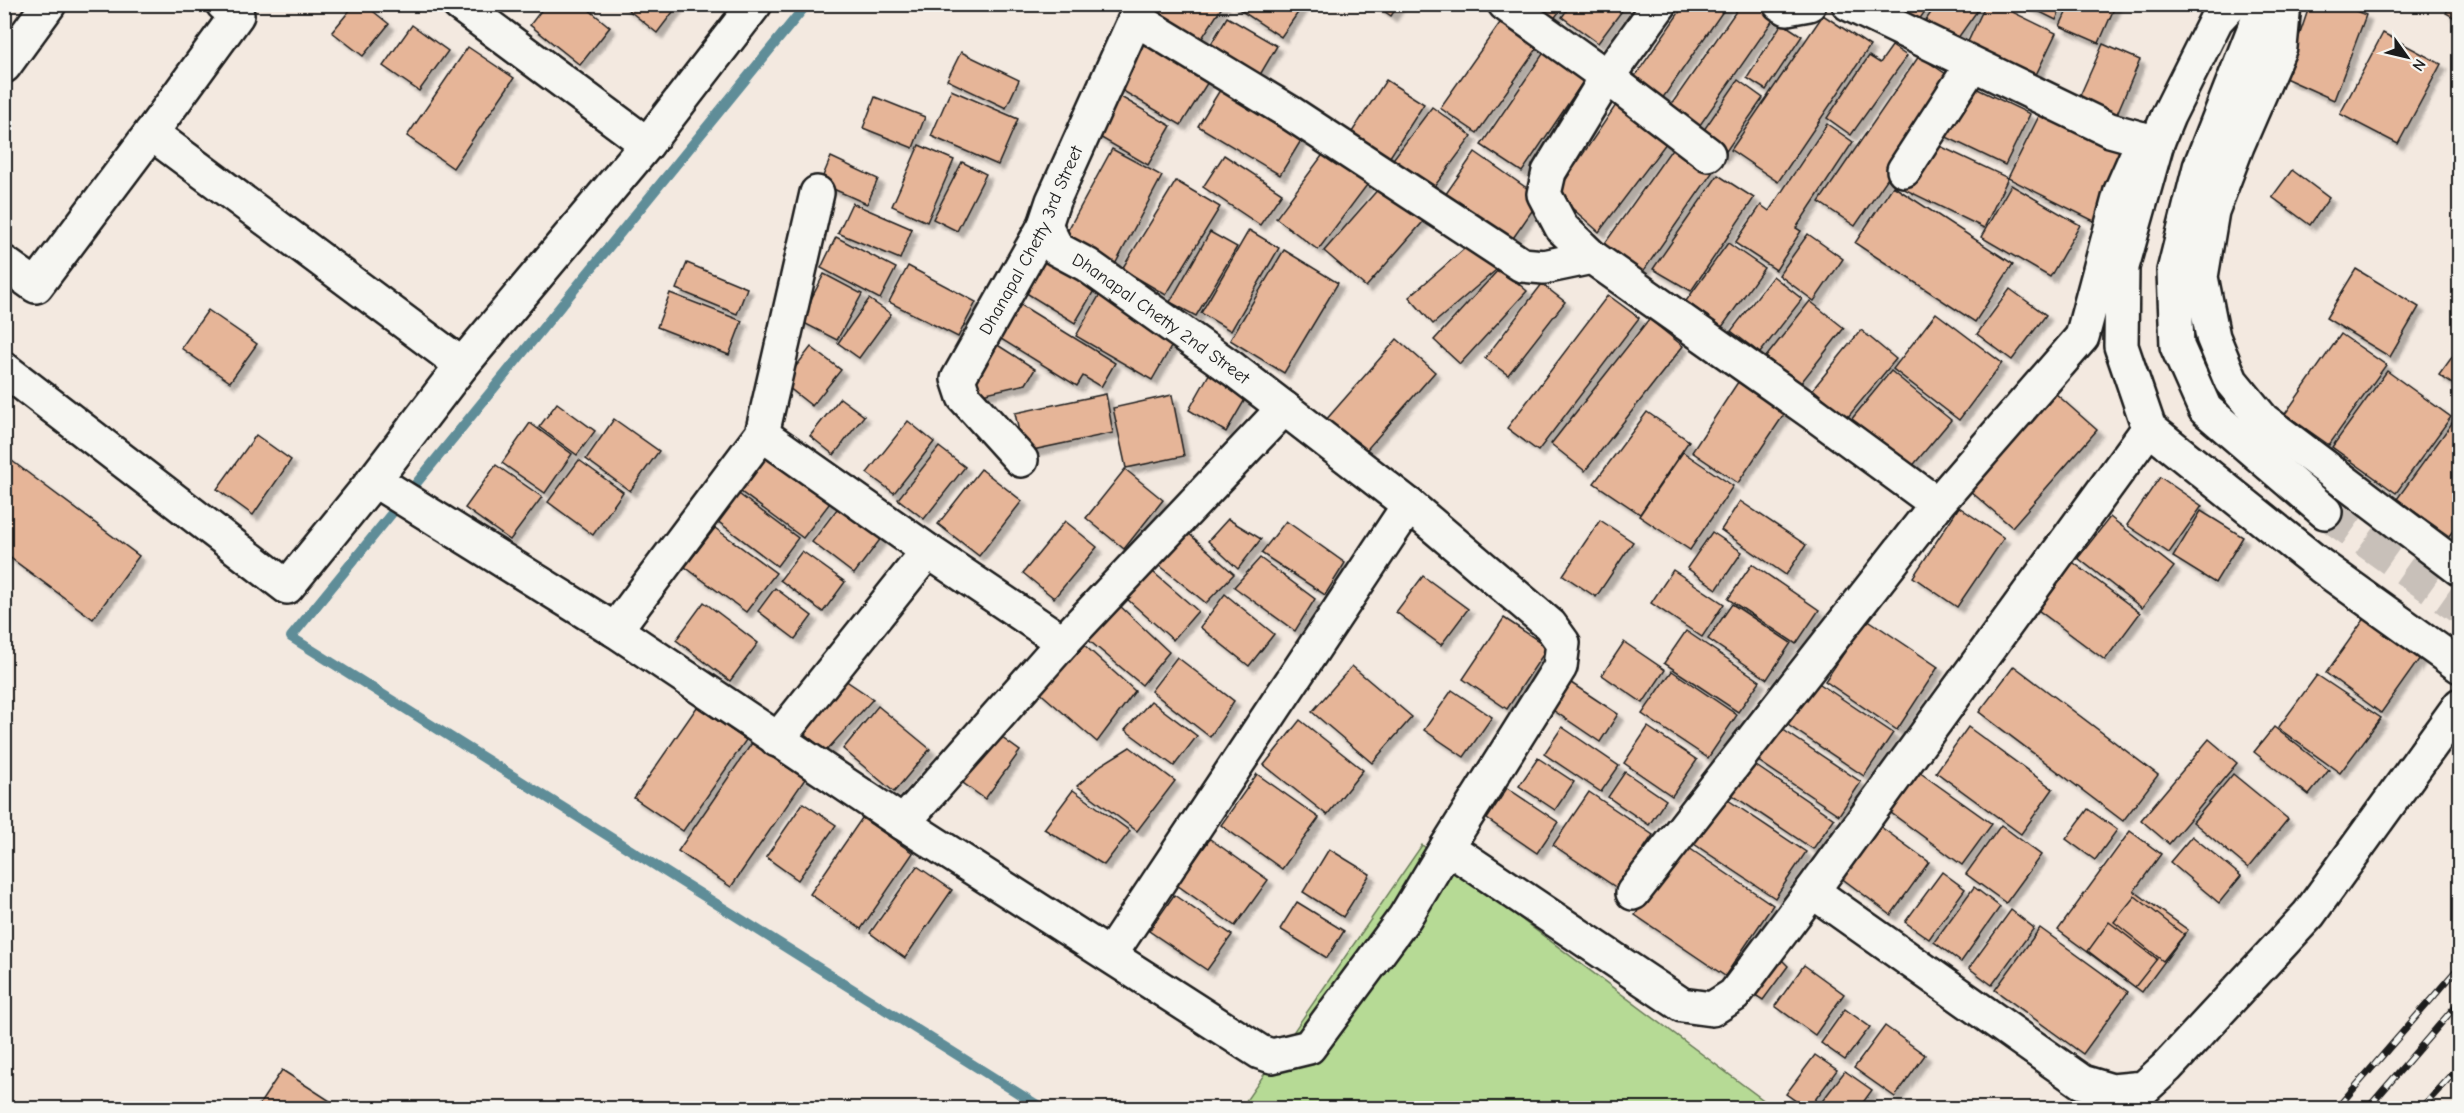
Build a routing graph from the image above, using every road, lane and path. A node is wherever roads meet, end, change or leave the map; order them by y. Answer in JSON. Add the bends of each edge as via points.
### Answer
{"nodes":[{"id":1,"x":49,"y":4,"type":"edge"},
{"id":2,"x":223,"y":4,"type":"edge"},
{"id":3,"x":459,"y":4,"type":"edge"},
{"id":4,"x":756,"y":4,"type":"edge"},
{"id":5,"x":1505,"y":4,"type":"edge"},
{"id":6,"x":1660,"y":4,"type":"edge"},
{"id":7,"x":1780,"y":4,"type":"edge"},
{"id":8,"x":1809,"y":4,"type":"edge"},
{"id":9,"x":1849,"y":4,"type":"edge"},
{"id":10,"x":2231,"y":4,"type":"edge"},
{"id":11,"x":2264,"y":4,"type":"edge"},
{"id":12,"x":2283,"y":4,"type":"edge"},
{"id":13,"x":1139,"y":12,"type":"edge"},
{"id":14,"x":1972,"y":65,"type":"junction"},
{"id":15,"x":4,"y":66,"type":"edge"},
{"id":16,"x":1607,"y":77,"type":"junction"},
{"id":17,"x":151,"y":133,"type":"junction"},
{"id":18,"x":2150,"y":141,"type":"junction"},
{"id":19,"x":647,"y":144,"type":"junction"},
{"id":20,"x":1708,"y":154,"type":"dead end"},
{"id":21,"x":1904,"y":170,"type":"dead end"},
{"id":22,"x":817,"y":193,"type":"dead end"},
{"id":23,"x":1045,"y":225,"type":"junction"},
{"id":24,"x":1592,"y":257,"type":"junction"},
{"id":25,"x":4,"y":263,"type":"edge"},
{"id":26,"x":462,"y":365,"type":"junction"},
{"id":27,"x":4,"y":369,"type":"edge"},
{"id":28,"x":1284,"y":408,"type":"junction"},
{"id":29,"x":2149,"y":428,"type":"junction"},
{"id":30,"x":762,"y":434,"type":"junction"},
{"id":31,"x":1021,"y":460,"type":"dead end"},
{"id":32,"x":374,"y":480,"type":"junction"},
{"id":33,"x":1936,"y":504,"type":"junction"},
{"id":34,"x":1409,"y":505,"type":"junction"},
{"id":35,"x":2325,"y":512,"type":"tunnel mouth"},
{"id":36,"x":928,"y":551,"type":"junction"},
{"id":37,"x":2460,"y":569,"type":"edge"},
{"id":38,"x":615,"y":630,"type":"junction"},
{"id":39,"x":1063,"y":642,"type":"junction"},
{"id":40,"x":2460,"y":666,"type":"edge"},
{"id":41,"x":2460,"y":705,"type":"edge"},
{"id":42,"x":777,"y":740,"type":"junction"},
{"id":43,"x":903,"y":823,"type":"junction"},
{"id":44,"x":1447,"y":847,"type":"junction"},
{"id":45,"x":1812,"y":891,"type":"junction"},
{"id":46,"x":1634,"y":893,"type":"dead end"},
{"id":47,"x":1110,"y":955,"type":"junction"}],
"edges":[{"from":1,"to":15,"type":"street"},
{"from":2,"to":17,"type":"street","via":[[237,15]]},
{"from":3,"to":19,"type":"street"},
{"from":4,"to":19,"type":"street"},
{"from":5,"to":16,"type":"street"},
{"from":6,"to":16,"type":"street"},
{"from":7,"to":8,"type":"street","via":[[1787,8]]},
{"from":9,"to":14,"type":"street"},
{"from":10,"to":18,"type":"street","via":[[2216,20],[2168,116]]},
{"from":11,"to":35,"type":"street","via":[[2197,179],[2174,271],[2177,346],[2205,409]]},
{"from":12,"to":37,"type":"street","via":[[2280,48],[2212,211],[2201,277],[2213,337],[2231,381],[2263,420]]},
{"from":13,"to":23,"type":"street","name":"Dhanapal Chetty 3rd Street"},
{"from":13,"to":24,"type":"street","via":[[1522,265],[1544,267]]},
{"from":14,"to":18,"type":"street","via":[[2110,130]]},
{"from":14,"to":21,"type":"street"},
{"from":16,"to":20,"type":"street"},
{"from":16,"to":24,"type":"street","via":[[1550,172],[1544,194],[1562,228]]},
{"from":17,"to":25,"type":"street","via":[[36,286]]},
{"from":17,"to":26,"type":"street"},
{"from":18,"to":29,"type":"street","via":[[2122,267],[2121,346]]},
{"from":18,"to":33,"type":"street","via":[[2121,191],[2082,337]]},
{"from":19,"to":26,"type":"street"},
{"from":22,"to":30,"type":"street"},
{"from":23,"to":28,"type":"street","name":"Dhanapal Chetty 2nd Street","via":[[1057,249],[1087,265]]},
{"from":23,"to":31,"type":"street","name":"Dhanapal Chetty 3rd Street","via":[[958,379],[964,397]]},
{"from":24,"to":33,"type":"street"},
{"from":26,"to":32,"type":"street"},
{"from":27,"to":32,"type":"street","via":[[288,586]]},
{"from":28,"to":34,"type":"street","name":"Dhanapal Chetty 2nd Street"},
{"from":28,"to":39,"type":"street"},
{"from":29,"to":40,"type":"street","via":[[2321,566]]},
{"from":29,"to":45,"type":"street"},
{"from":30,"to":36,"type":"street"},
{"from":30,"to":38,"type":"street"},
{"from":32,"to":38,"type":"street","name":"Dhanapal Chetty 2nd Street"},
{"from":33,"to":46,"type":"street"},
{"from":34,"to":44,"type":"street","name":"Dhanapal Chetty 2nd Street","via":[[1550,625],[1563,643],[1560,667]]},
{"from":34,"to":47,"type":"street"},
{"from":36,"to":39,"type":"street"},
{"from":36,"to":42,"type":"street"},
{"from":38,"to":42,"type":"street","name":"Dhanapal Chetty 2nd Street"},
{"from":39,"to":43,"type":"street"},
{"from":41,"to":45,"type":"street","via":[[2309,914],[2144,1088],[2112,1091],[2082,1082]]},
{"from":42,"to":43,"type":"street","name":"Dhanapal Chetty 2nd Street"},
{"from":43,"to":47,"type":"street","name":"Dhanapal Chetty 2nd Street"},
{"from":44,"to":45,"type":"street","via":[[1682,1005],[1712,1009],[1734,995]]},
{"from":44,"to":47,"type":"street","name":"Dhanapal Chetty 2nd Street","via":[[1405,917],[1310,1047],[1272,1056],[1260,1052]]}]}
